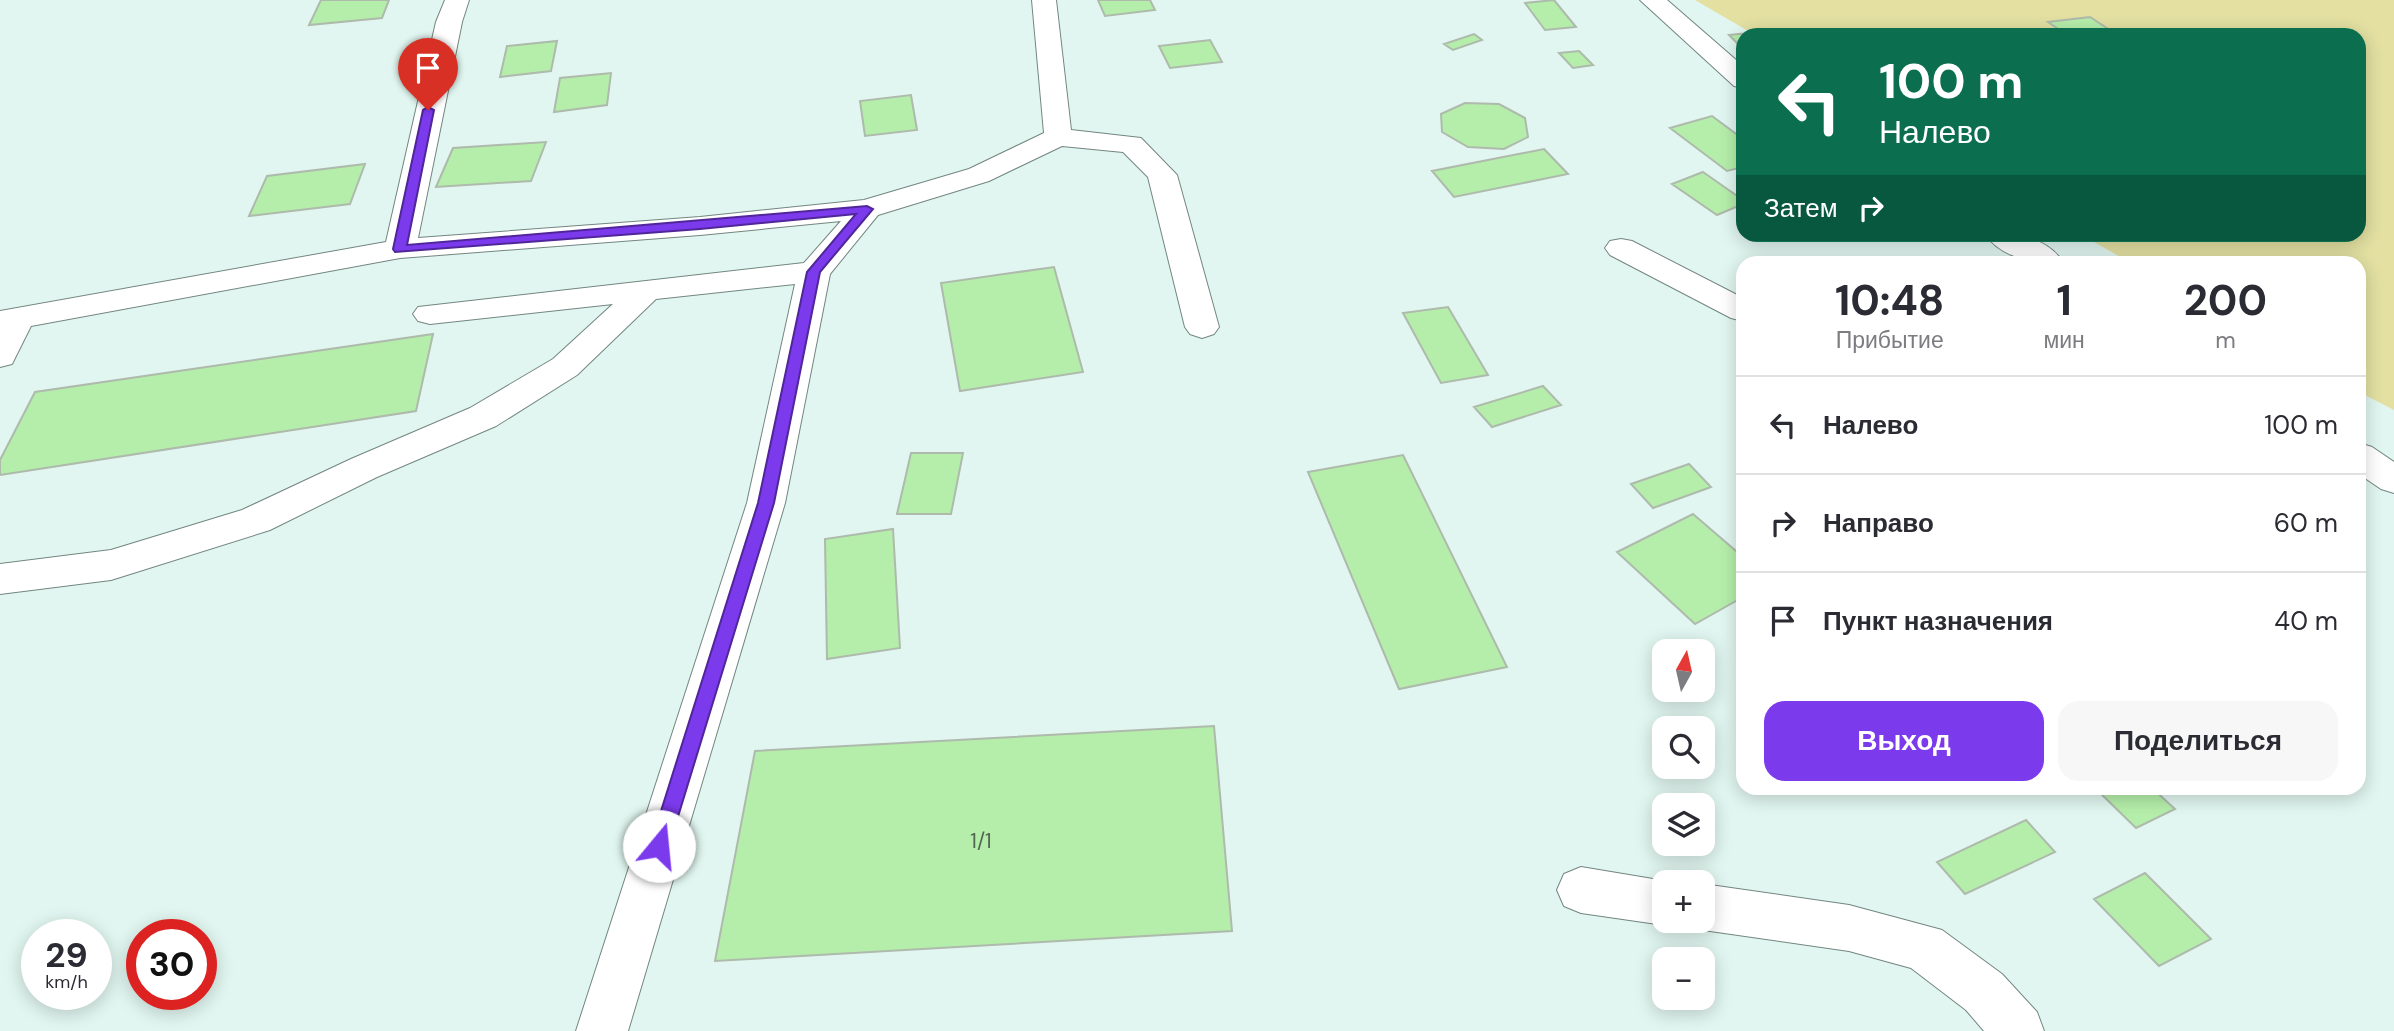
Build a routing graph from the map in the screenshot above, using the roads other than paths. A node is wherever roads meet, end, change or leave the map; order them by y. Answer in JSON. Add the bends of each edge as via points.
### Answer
{"nodes":[{"id":1,"x":457,"y":0,"type":"edge"},
{"id":2,"x":1044,"y":0,"type":"edge"},
{"id":3,"x":1652,"y":0,"type":"edge"},
{"id":4,"x":1736,"y":74,"type":"edge"},
{"id":5,"x":1058,"y":137,"type":"junction"},
{"id":6,"x":867,"y":209,"type":"junction"},
{"id":7,"x":2013,"y":242,"type":"edge"},
{"id":8,"x":1621,"y":248,"type":"dead end"},
{"id":9,"x":400,"y":249,"type":"junction"},
{"id":10,"x":2037,"y":256,"type":"edge"},
{"id":11,"x":814,"y":272,"type":"junction"},
{"id":12,"x":646,"y":291,"type":"junction"},
{"id":13,"x":1736,"y":307,"type":"edge"},
{"id":14,"x":430,"y":314,"type":"dead end"},
{"id":15,"x":9,"y":319,"type":"edge"},
{"id":16,"x":1202,"y":327,"type":"dead end"},
{"id":17,"x":0,"y":356,"type":"edge"},
{"id":18,"x":2366,"y":461,"type":"edge"},
{"id":19,"x":2394,"y":480,"type":"edge"},
{"id":20,"x":0,"y":579,"type":"edge"},
{"id":21,"x":1581,"y":890,"type":"dead end"},
{"id":22,"x":1652,"y":900,"type":"edge"},
{"id":23,"x":1715,"y":909,"type":"edge"},
{"id":24,"x":602,"y":1031,"type":"edge"},
{"id":25,"x":2018,"y":1031,"type":"edge"}],
"edges":[{"from":1,"to":9,"type":"street"},
{"from":2,"to":5,"type":"street"},
{"from":3,"to":4,"type":"street"},
{"from":5,"to":6,"type":"street","via":[[979,175]]},
{"from":5,"to":16,"type":"street","via":[[1131,144],[1162,175]]},
{"from":6,"to":9,"type":"street"},
{"from":6,"to":11,"type":"street"},
{"from":7,"to":10,"type":"street"},
{"from":8,"to":13,"type":"street"},
{"from":9,"to":15,"type":"street"},
{"from":11,"to":12,"type":"street"},
{"from":11,"to":24,"type":"street","via":[[766,503]]},
{"from":12,"to":14,"type":"street"},
{"from":12,"to":20,"type":"street","via":[[565,367],[483,416],[257,520],[111,565]]},
{"from":15,"to":17,"type":"street"},
{"from":18,"to":19,"type":"street"},
{"from":21,"to":22,"type":"street"},
{"from":23,"to":25,"type":"street","via":[[1849,928],[1924,947],[1984,992]]}]}
